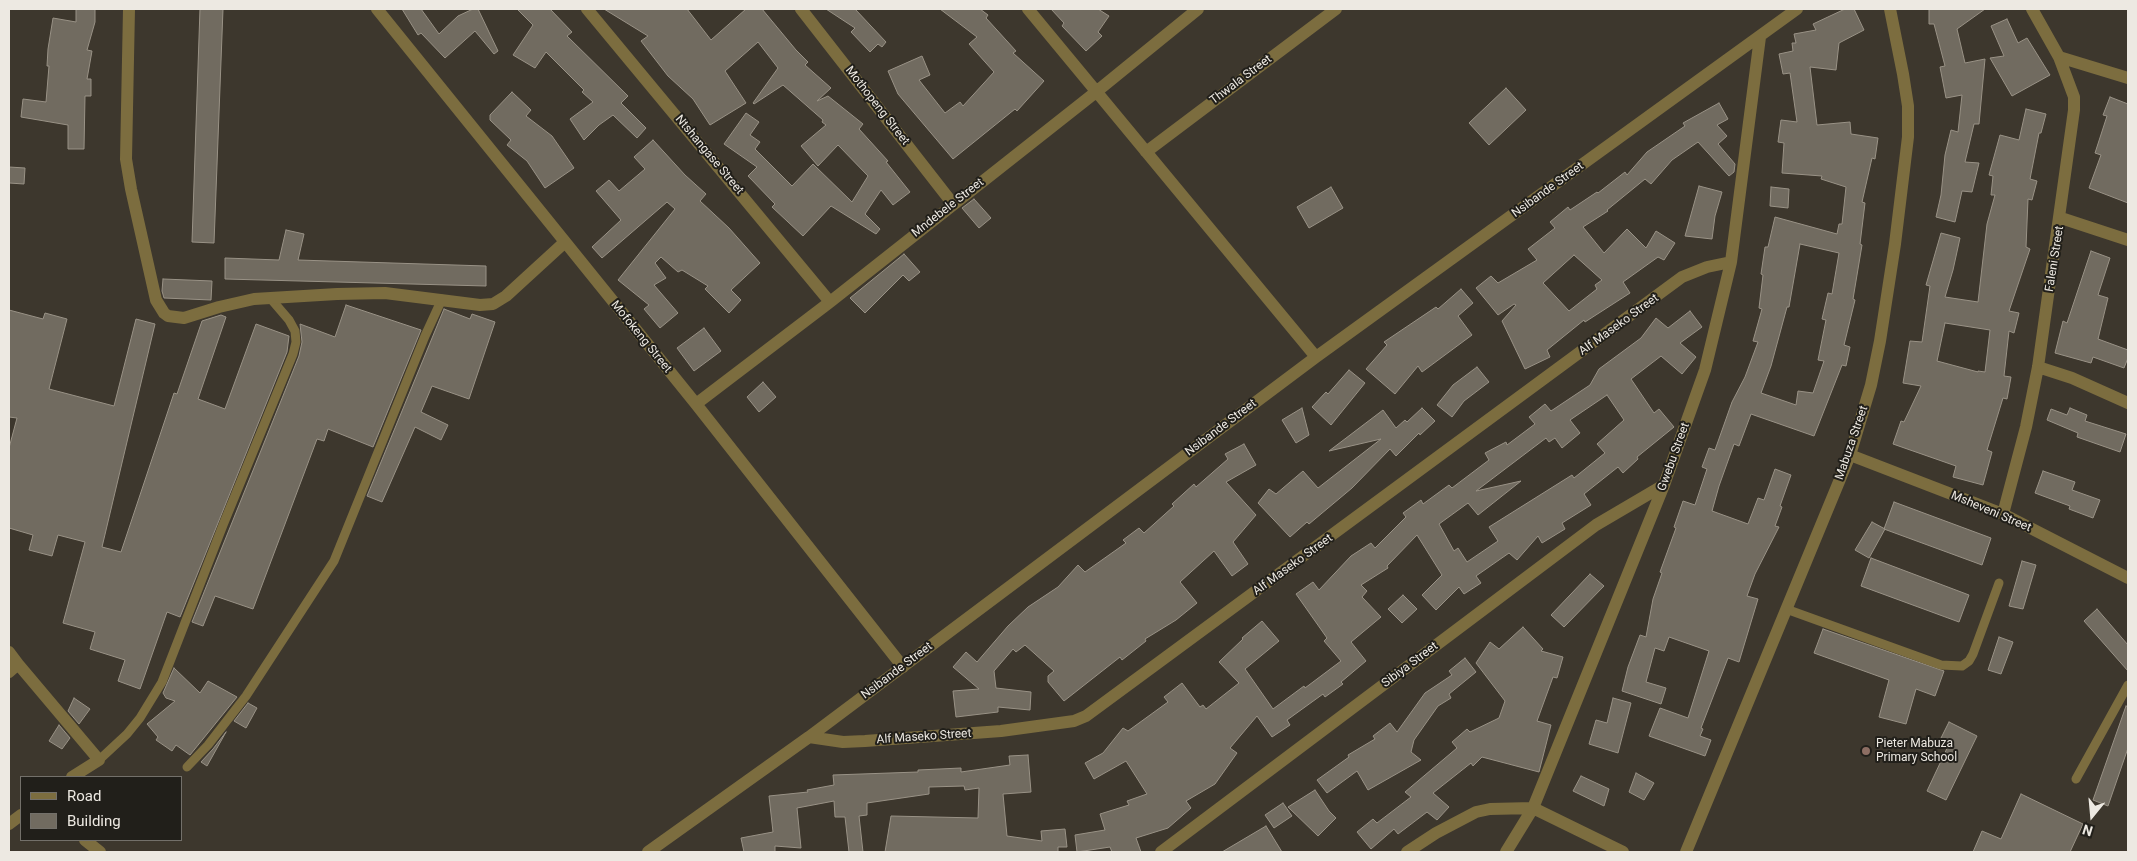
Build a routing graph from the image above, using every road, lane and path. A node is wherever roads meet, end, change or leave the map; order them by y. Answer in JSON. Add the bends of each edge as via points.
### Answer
{"nodes":[{"id":1,"x":129,"y":9,"type":"edge"},
{"id":2,"x":377,"y":9,"type":"edge"},
{"id":3,"x":588,"y":9,"type":"edge"},
{"id":4,"x":801,"y":9,"type":"edge"},
{"id":5,"x":1028,"y":9,"type":"edge"},
{"id":6,"x":1198,"y":9,"type":"edge"},
{"id":7,"x":1336,"y":9,"type":"edge"},
{"id":8,"x":1797,"y":9,"type":"edge"},
{"id":9,"x":1890,"y":9,"type":"edge"},
{"id":10,"x":2032,"y":9,"type":"edge"},
{"id":11,"x":1760,"y":37,"type":"junction"},
{"id":12,"x":2059,"y":56,"type":"junction"},
{"id":13,"x":2128,"y":78,"type":"edge"},
{"id":14,"x":1096,"y":92,"type":"junction"},
{"id":15,"x":1146,"y":152,"type":"junction"},
{"id":16,"x":954,"y":204,"type":"junction"},
{"id":17,"x":2061,"y":218,"type":"junction"},
{"id":18,"x":2128,"y":240,"type":"edge"},
{"id":19,"x":565,"y":242,"type":"junction"},
{"id":20,"x":1731,"y":262,"type":"junction"},
{"id":21,"x":271,"y":298,"type":"junction"},
{"id":22,"x":442,"y":299,"type":"junction"},
{"id":23,"x":830,"y":302,"type":"junction"},
{"id":24,"x":1316,"y":357,"type":"junction"},
{"id":25,"x":2038,"y":368,"type":"junction"},
{"id":26,"x":2128,"y":403,"type":"edge"},
{"id":27,"x":696,"y":404,"type":"junction"},
{"id":28,"x":1850,"y":455,"type":"junction"},
{"id":29,"x":1664,"y":485,"type":"junction"},
{"id":30,"x":2003,"y":514,"type":"junction"},
{"id":31,"x":2126,"y":574,"type":"edge"},
{"id":32,"x":1999,"y":583,"type":"dead end"},
{"id":33,"x":1786,"y":609,"type":"junction"},
{"id":34,"x":9,"y":652,"type":"edge"},
{"id":35,"x":903,"y":667,"type":"junction"},
{"id":36,"x":13,"y":668,"type":"edge"},
{"id":37,"x":2128,"y":685,"type":"edge"},
{"id":38,"x":809,"y":737,"type":"junction"},
{"id":39,"x":99,"y":760,"type":"junction"},
{"id":40,"x":187,"y":767,"type":"dead end"},
{"id":41,"x":74,"y":776,"type":"edge"},
{"id":42,"x":2076,"y":779,"type":"dead end"},
{"id":43,"x":1533,"y":808,"type":"junction"},
{"id":44,"x":20,"y":816,"type":"edge"},
{"id":45,"x":9,"y":824,"type":"edge"},
{"id":46,"x":86,"y":841,"type":"edge"},
{"id":47,"x":100,"y":852,"type":"edge"},
{"id":48,"x":648,"y":852,"type":"edge"},
{"id":49,"x":1161,"y":852,"type":"edge"},
{"id":50,"x":1407,"y":852,"type":"edge"},
{"id":51,"x":1506,"y":852,"type":"edge"},
{"id":52,"x":1623,"y":852,"type":"edge"},
{"id":53,"x":1686,"y":852,"type":"edge"}],
"edges":[{"from":1,"to":21,"type":"street","via":[[126,159],[156,300],[164,313],[178,319],[238,302]]},
{"from":2,"to":19,"type":"street","name":"Mofokeng Street"},
{"from":3,"to":23,"type":"street","name":"Ntshangase Street"},
{"from":4,"to":16,"type":"street","name":"Mothopeng Street"},
{"from":5,"to":14,"type":"street"},
{"from":6,"to":14,"type":"street","name":"Mndebele Street"},
{"from":7,"to":15,"type":"street","name":"Thwala Street"},
{"from":8,"to":11,"type":"street","name":"Nsibande Street"},
{"from":9,"to":28,"type":"street","name":"Mabuza Street","via":[[1904,74],[1908,136],[1880,341]]},
{"from":10,"to":12,"type":"street","name":"Faleni Street"},
{"from":11,"to":20,"type":"street","name":"Gwebu Street"},
{"from":11,"to":24,"type":"street","name":"Nsibande Street"},
{"from":12,"to":13,"type":"street"},
{"from":12,"to":17,"type":"street","name":"Faleni Street","via":[[2074,97]]},
{"from":14,"to":15,"type":"street"},
{"from":14,"to":16,"type":"street","name":"Mndebele Street"},
{"from":15,"to":24,"type":"street"},
{"from":16,"to":23,"type":"street","name":"Mndebele Street"},
{"from":17,"to":18,"type":"street"},
{"from":17,"to":25,"type":"street","name":"Faleni Street"},
{"from":19,"to":22,"type":"street","via":[[500,302],[480,305]]},
{"from":19,"to":27,"type":"street","name":"Mofokeng Street"},
{"from":20,"to":29,"type":"street","name":"Gwebu Street","via":[[1705,370]]},
{"from":20,"to":38,"type":"street","name":"Alf Maseko Street","via":[[1707,267],[1682,278],[1086,716],[1074,721],[1001,731],[843,742]]},
{"from":21,"to":22,"type":"street","via":[[385,293]]},
{"from":21,"to":39,"type":"lane","via":[[293,325],[296,342],[293,354],[162,682],[128,734]]},
{"from":22,"to":40,"type":"lane","via":[[334,561],[246,696]]},
{"from":23,"to":27,"type":"street","name":"Mndebele Street"},
{"from":24,"to":35,"type":"street","name":"Nsibande Street"},
{"from":25,"to":26,"type":"street","via":[[2072,378]]},
{"from":25,"to":30,"type":"street","name":"Faleni Street"},
{"from":27,"to":35,"type":"street","name":"Mofokeng Street"},
{"from":28,"to":30,"type":"street","name":"Msheveni Street"},
{"from":28,"to":33,"type":"street","name":"Mabuza Street"},
{"from":29,"to":43,"type":"street","name":"Gwebu Street"},
{"from":29,"to":49,"type":"street","name":"Sibiya Street","via":[[1596,525]]},
{"from":30,"to":31,"type":"street","name":"Msheveni Street"},
{"from":32,"to":33,"type":"lane","via":[[1973,654],[1962,666],[1941,665]]},
{"from":33,"to":53,"type":"street","name":"Mabuza Street"},
{"from":34,"to":36,"type":"street"},
{"from":35,"to":38,"type":"street","name":"Nsibande Street"},
{"from":36,"to":39,"type":"street"},
{"from":37,"to":42,"type":"lane"},
{"from":38,"to":48,"type":"street","name":"Nsibande Street"},
{"from":39,"to":41,"type":"street"},
{"from":43,"to":50,"type":"street","via":[[1476,812]]},
{"from":43,"to":51,"type":"street","name":"Gwebu Street"},
{"from":43,"to":52,"type":"street"},
{"from":44,"to":45,"type":"street"},
{"from":46,"to":47,"type":"street"}]}
